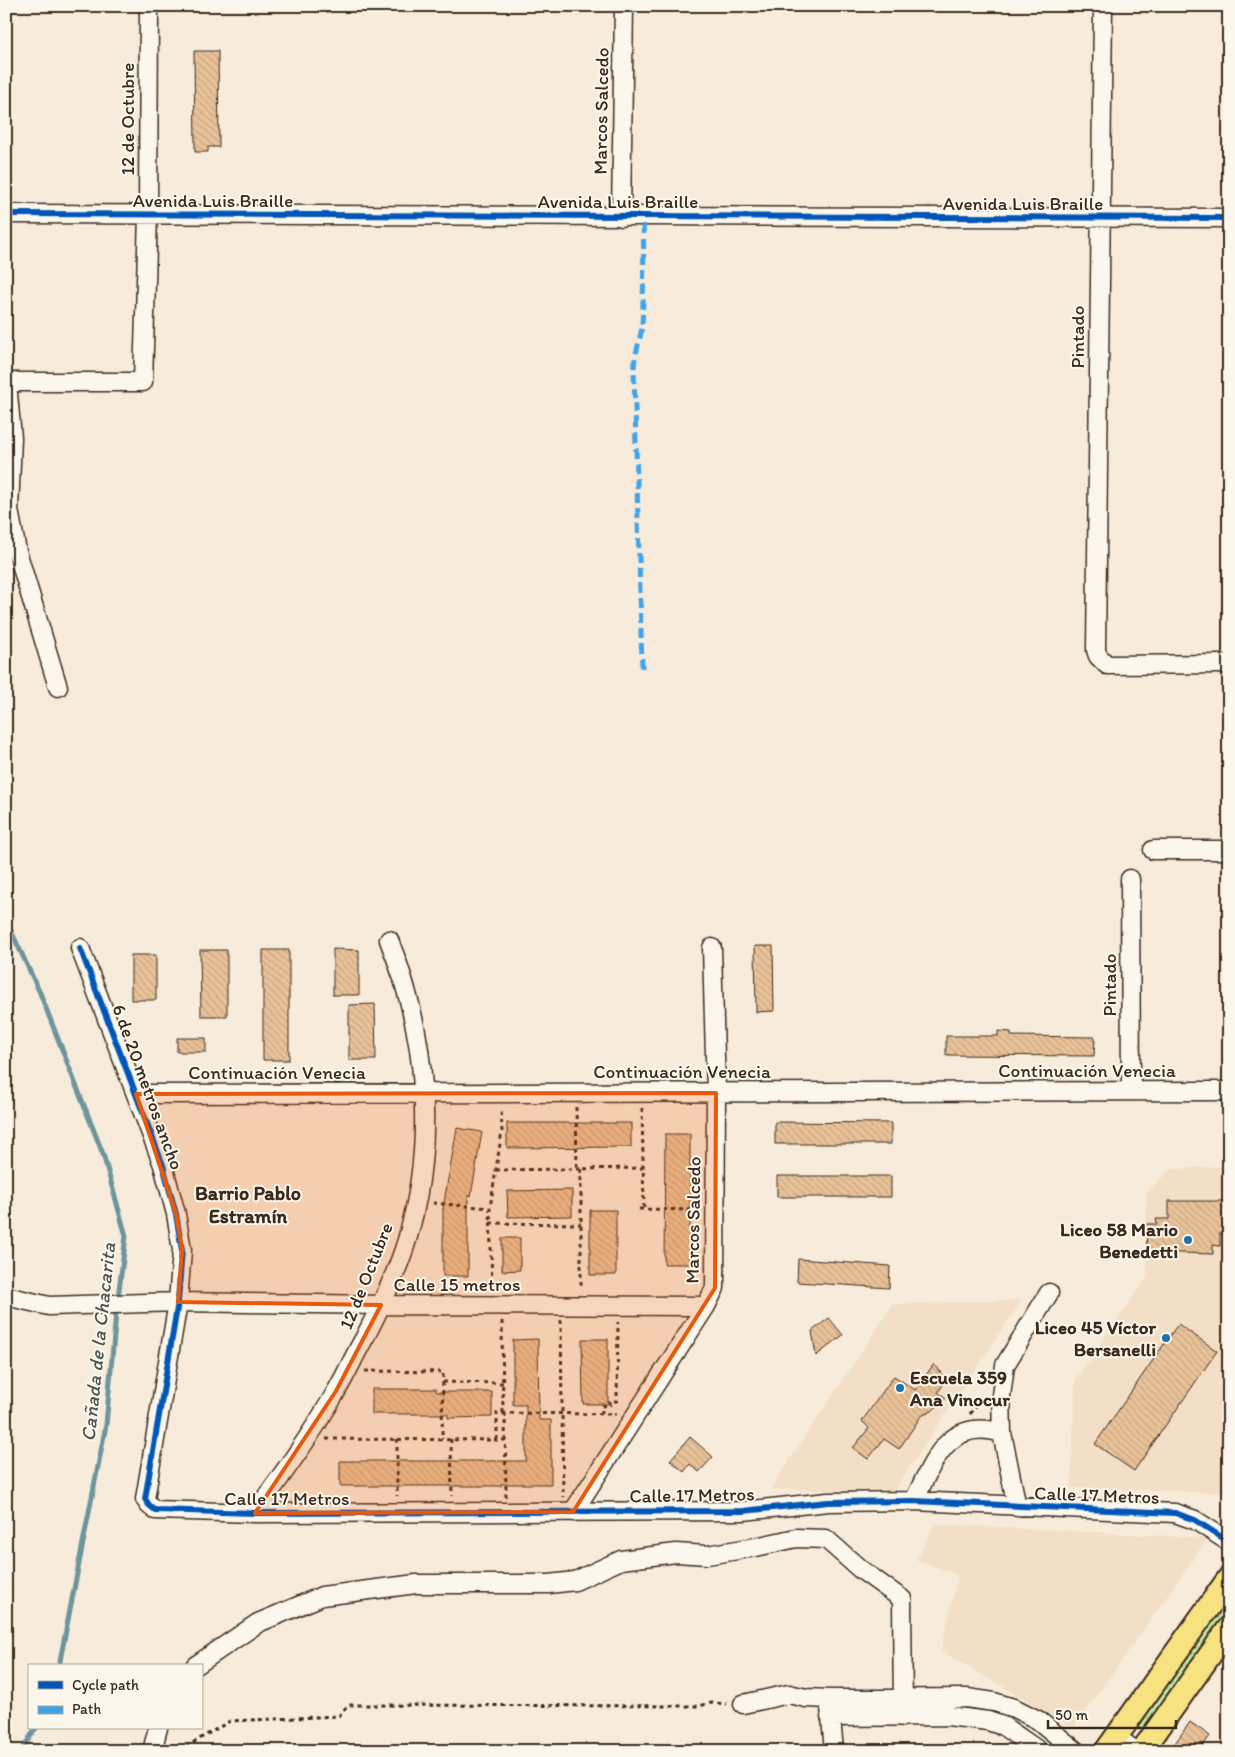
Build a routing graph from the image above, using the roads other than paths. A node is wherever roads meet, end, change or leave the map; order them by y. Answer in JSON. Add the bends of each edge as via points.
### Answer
{"nodes":[{"id":1,"x":149,"y":6,"type":"edge"},
{"id":2,"x":624,"y":6,"type":"edge"},
{"id":3,"x":1103,"y":6,"type":"edge"},
{"id":4,"x":6,"y":214,"type":"edge"},
{"id":5,"x":148,"y":215,"type":"junction"},
{"id":6,"x":621,"y":216,"type":"junction"},
{"id":7,"x":1099,"y":218,"type":"junction"},
{"id":8,"x":1229,"y":218,"type":"edge"},
{"id":9,"x":7,"y":382,"type":"edge"},
{"id":10,"x":1229,"y":664,"type":"edge"},
{"id":11,"x":58,"y":687,"type":"dead end"},
{"id":12,"x":1152,"y":850,"type":"dead end"},
{"id":13,"x":1229,"y":850,"type":"edge"},
{"id":14,"x":1130,"y":879,"type":"dead end"},
{"id":15,"x":389,"y":940,"type":"dead end"},
{"id":16,"x":80,"y":948,"type":"dead end"},
{"id":17,"x":712,"y":948,"type":"dead end"},
{"id":18,"x":1130,"y":1090,"type":"junction"},
{"id":19,"x":1229,"y":1091,"type":"edge"},
{"id":20,"x":425,"y":1092,"type":"junction"},
{"id":21,"x":716,"y":1093,"type":"junction"},
{"id":22,"x":136,"y":1094,"type":"junction"},
{"id":23,"x":1049,"y":1293,"type":"dead end"},
{"id":24,"x":6,"y":1296,"type":"edge"},
{"id":25,"x":178,"y":1302,"type":"junction"},
{"id":26,"x":381,"y":1305,"type":"junction"},
{"id":27,"x":706,"y":1306,"type":"junction"},
{"id":28,"x":1002,"y":1433,"type":"junction"},
{"id":29,"x":914,"y":1501,"type":"junction"},
{"id":30,"x":149,"y":1505,"type":"joint"},
{"id":31,"x":1017,"y":1506,"type":"junction"},
{"id":32,"x":568,"y":1512,"type":"junction"},
{"id":33,"x":255,"y":1513,"type":"junction"},
{"id":34,"x":1229,"y":1542,"type":"edge"},
{"id":35,"x":1229,"y":1578,"type":"edge"},
{"id":36,"x":1229,"y":1628,"type":"edge"},
{"id":37,"x":198,"y":1664,"type":"edge"},
{"id":38,"x":830,"y":1699,"type":"junction"},
{"id":39,"x":903,"y":1699,"type":"junction"},
{"id":40,"x":743,"y":1704,"type":"road end"},
{"id":41,"x":830,"y":1717,"type":"junction"},
{"id":42,"x":903,"y":1717,"type":"junction"},
{"id":43,"x":157,"y":1730,"type":"edge"},
{"id":44,"x":1111,"y":1744,"type":"edge"},
{"id":45,"x":152,"y":1751,"type":"edge"},
{"id":46,"x":834,"y":1751,"type":"edge"},
{"id":47,"x":1038,"y":1751,"type":"edge"},
{"id":48,"x":1076,"y":1751,"type":"edge"},
{"id":49,"x":1136,"y":1751,"type":"edge"},
{"id":50,"x":1142,"y":1751,"type":"edge"}],
"edges":[{"from":1,"to":5,"type":"street","name":"12 de Octubre"},
{"from":2,"to":6,"type":"street","name":"Marcos Salcedo"},
{"from":3,"to":7,"type":"street","name":"Pintado"},
{"from":4,"to":5,"type":"street","name":"Avenida Luis Braille"},
{"from":5,"to":6,"type":"street","name":"Avenida Luis Braille"},
{"from":5,"to":9,"type":"street","name":"12 de Octubre","via":[[143,382]]},
{"from":6,"to":7,"type":"street","name":"Avenida Luis Braille"},
{"from":7,"to":8,"type":"street","name":"Avenida Luis Braille"},
{"from":7,"to":10,"type":"street","name":"Pintado","via":[[1096,650],[1107,665]]},
{"from":9,"to":11,"type":"street","via":[[12,438],[9,510],[17,551]]},
{"from":12,"to":13,"type":"street"},
{"from":14,"to":18,"type":"street","name":"Pintado"},
{"from":15,"to":20,"type":"street","name":"12 de Octubre","via":[[407,990]]},
{"from":16,"to":22,"type":"street","name":"6 de 20 metros ancho"},
{"from":17,"to":21,"type":"street","name":"Marcos Salcedo"},
{"from":18,"to":19,"type":"street","name":"Continuación Venecia"},
{"from":18,"to":21,"type":"street","name":"Continuación Venecia"},
{"from":20,"to":21,"type":"street","name":"Continuación Venecia"},
{"from":20,"to":22,"type":"street","name":"Continuación Venecia"},
{"from":20,"to":26,"type":"street","name":"12 de Octubre","via":[[423,1156],[415,1199],[406,1240]]},
{"from":21,"to":27,"type":"street","name":"Marcos Salcedo","via":[[715,1288]]},
{"from":22,"to":25,"type":"street","name":"6 de 20 metros ancho","via":[[176,1214],[182,1250]]},
{"from":23,"to":28,"type":"street","via":[[1005,1365],[1001,1396]]},
{"from":24,"to":25,"type":"street","name":"Calle 15 metros","via":[[49,1306]]},
{"from":25,"to":26,"type":"street","name":"Calle 15 metros"},
{"from":25,"to":30,"type":"street","name":"6 de 20 metros ancho","via":[[145,1499]]},
{"from":26,"to":27,"type":"street","name":"Calle 15 metros"},
{"from":26,"to":33,"type":"street","name":"12 de Octubre","via":[[336,1392]]},
{"from":27,"to":32,"type":"street","name":"Marcos Salcedo"},
{"from":28,"to":29,"type":"street","via":[[981,1428],[955,1435],[934,1460]]},
{"from":28,"to":31,"type":"street"},
{"from":29,"to":31,"type":"street","name":"Calle 17 Metros"},
{"from":29,"to":32,"type":"street","name":"Calle 17 Metros","via":[[828,1502],[743,1512]]},
{"from":30,"to":33,"type":"street","name":"Calle 17 Metros","via":[[155,1510]]},
{"from":31,"to":34,"type":"street","name":"Calle 17 Metros","via":[[1175,1513],[1195,1520]]},
{"from":32,"to":33,"type":"street","name":"Calle 17 Metros"},
{"from":35,"to":44,"type":"main road"},
{"from":36,"to":50,"type":"main road"},
{"from":37,"to":39,"type":"street","via":[[258,1623],[322,1596],[416,1584],[549,1584],[575,1581],[621,1560],[676,1553],[707,1555],[796,1538],[826,1539],[902,1599]]},
{"from":38,"to":39,"type":"street"},
{"from":38,"to":40,"type":"street","via":[[789,1694]]},
{"from":38,"to":41,"type":"street"},
{"from":39,"to":42,"type":"street"},
{"from":39,"to":48,"type":"street","via":[[967,1698],[1014,1708],[1038,1720]]},
{"from":41,"to":42,"type":"street"},
{"from":41,"to":46,"type":"street"},
{"from":42,"to":47,"type":"street","via":[[948,1716],[988,1721],[1003,1726]]},
{"from":43,"to":45,"type":"street"},
{"from":44,"to":49,"type":"street"}]}
